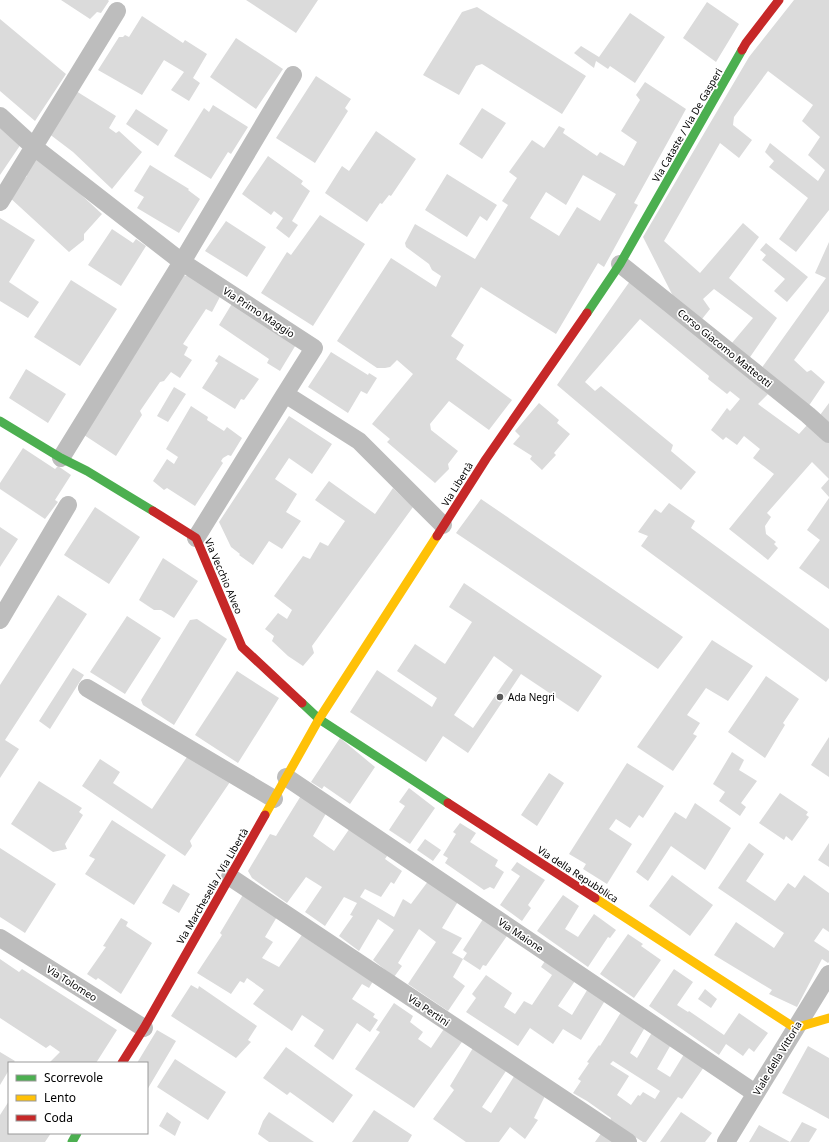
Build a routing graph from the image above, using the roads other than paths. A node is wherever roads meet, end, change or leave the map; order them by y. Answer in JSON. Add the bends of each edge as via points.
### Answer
{"nodes":[{"id":1,"x":779,"y":0,"type":"edge"},
{"id":2,"x":117,"y":11,"type":"dead end"},
{"id":3,"x":292,"y":75,"type":"dead end"},
{"id":4,"x":0,"y":116,"type":"edge"},
{"id":5,"x":34,"y":147,"type":"junction"},
{"id":6,"x":0,"y":202,"type":"edge"},
{"id":7,"x":182,"y":262,"type":"junction"},
{"id":8,"x":620,"y":264,"type":"junction"},
{"id":9,"x":285,"y":394,"type":"junction"},
{"id":10,"x":0,"y":421,"type":"edge"},
{"id":11,"x":829,"y":434,"type":"edge"},
{"id":12,"x":61,"y":458,"type":"junction"},
{"id":13,"x":68,"y":505,"type":"dead end"},
{"id":14,"x":443,"y":525,"type":"junction"},
{"id":15,"x":196,"y":538,"type":"junction"},
{"id":16,"x":0,"y":620,"type":"edge"},
{"id":17,"x":87,"y":688,"type":"dead end"},
{"id":18,"x":319,"y":719,"type":"junction"},
{"id":19,"x":286,"y":777,"type":"junction"},
{"id":20,"x":274,"y":799,"type":"junction"},
{"id":21,"x":230,"y":877,"type":"junction"},
{"id":22,"x":0,"y":938,"type":"edge"},
{"id":23,"x":829,"y":974,"type":"edge"},
{"id":24,"x":829,"y":1018,"type":"edge"},
{"id":25,"x":144,"y":1028,"type":"junction"},
{"id":26,"x":795,"y":1028,"type":"junction"},
{"id":27,"x":123,"y":1062,"type":"edge"},
{"id":28,"x":755,"y":1093,"type":"junction"},
{"id":29,"x":628,"y":1142,"type":"edge"},
{"id":30,"x":726,"y":1142,"type":"edge"}],
"edges":[{"from":1,"to":8,"type":"street","name":"Via Cataste / Via De Gasperi","via":[[746,43]]},
{"from":2,"to":5,"type":"street"},
{"from":3,"to":7,"type":"street"},
{"from":4,"to":5,"type":"street","name":"Via Primo Maggio"},
{"from":5,"to":6,"type":"street"},
{"from":5,"to":7,"type":"street","name":"Via Primo Maggio"},
{"from":7,"to":9,"type":"street","name":"Via Primo Maggio","via":[[314,348]]},
{"from":7,"to":12,"type":"street"},
{"from":8,"to":11,"type":"street","name":"Corso Giacomo Matteotti"},
{"from":8,"to":14,"type":"street","name":"Via Libertà"},
{"from":9,"to":14,"type":"street","via":[[359,441]]},
{"from":9,"to":15,"type":"street"},
{"from":10,"to":12,"type":"street","name":"Via Vecchio Alveo"},
{"from":12,"to":15,"type":"street","name":"Via Vecchio Alveo","via":[[87,471]]},
{"from":13,"to":16,"type":"street"},
{"from":14,"to":18,"type":"street","name":"Via Libertà"},
{"from":15,"to":18,"type":"street","name":"Via Vecchio Alveo","via":[[242,647]]},
{"from":17,"to":20,"type":"street"},
{"from":18,"to":19,"type":"street","name":"Via Marchesella / Via Libertà"},
{"from":18,"to":26,"type":"street","name":"Via della Repubblica"},
{"from":19,"to":20,"type":"street","name":"Via Marchesella / Via Libertà"},
{"from":19,"to":28,"type":"street","name":"Via Maione"},
{"from":20,"to":21,"type":"street","name":"Via Marchesella / Via Libertà"},
{"from":21,"to":25,"type":"street","name":"Via Marchesella / Via Libertà"},
{"from":21,"to":29,"type":"street","name":"Via Pertini"},
{"from":22,"to":25,"type":"street","name":"Via Tolomeo"},
{"from":23,"to":26,"type":"street","name":"Viale della Vittoria"},
{"from":24,"to":26,"type":"street"},
{"from":25,"to":27,"type":"street","name":"Via Marchesella / Via Libertà"},
{"from":26,"to":28,"type":"street","name":"Viale della Vittoria"},
{"from":28,"to":30,"type":"street","name":"Viale della Vittoria"}]}
